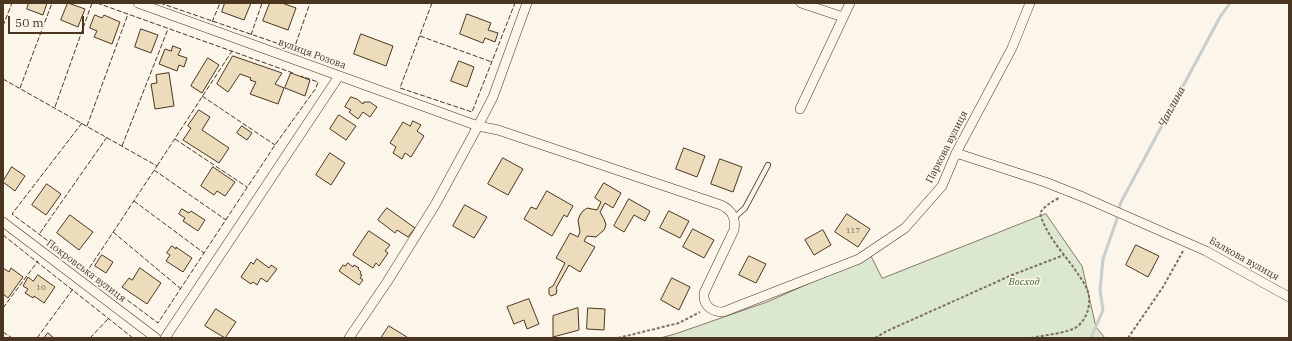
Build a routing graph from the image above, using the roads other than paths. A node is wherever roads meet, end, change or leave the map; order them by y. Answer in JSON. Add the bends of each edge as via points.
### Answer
{"nodes":[{"id":1,"x":138,"y":3,"type":"edge"},
{"id":2,"x":528,"y":3,"type":"edge"},
{"id":3,"x":801,"y":3,"type":"edge"},
{"id":4,"x":850,"y":3,"type":"edge"},
{"id":5,"x":1030,"y":3,"type":"edge"},
{"id":6,"x":843,"y":17,"type":"junction"},
{"id":7,"x":339,"y":76,"type":"junction"},
{"id":8,"x":800,"y":109,"type":"dead end"},
{"id":9,"x":478,"y":126,"type":"junction"},
{"id":10,"x":956,"y":153,"type":"junction"},
{"id":11,"x":768,"y":165,"type":"dead end"},
{"id":12,"x":734,"y":218,"type":"junction"},
{"id":13,"x":3,"y":222,"type":"edge"},
{"id":14,"x":1289,"y":297,"type":"edge"},
{"id":15,"x":156,"y":338,"type":"edge"},
{"id":16,"x":165,"y":338,"type":"edge"},
{"id":17,"x":348,"y":338,"type":"edge"}],
"edges":[{"from":1,"to":7,"type":"street","name":"вулиця Розова"},
{"from":2,"to":9,"type":"street","via":[[493,97]]},
{"from":3,"to":6,"type":"street"},
{"from":4,"to":6,"type":"street"},
{"from":5,"to":10,"type":"street","name":"Паркова вулиця","via":[[1012,48]]},
{"from":6,"to":8,"type":"street"},
{"from":7,"to":9,"type":"street","name":"вулиця Розова"},
{"from":7,"to":16,"type":"street"},
{"from":9,"to":12,"type":"street","name":"вулиця Розова","via":[[721,205],[731,212]]},
{"from":9,"to":17,"type":"street","via":[[435,205]]},
{"from":10,"to":12,"type":"street","name":"Паркова вулиця","via":[[942,186],[905,228],[859,259],[723,312],[708,307],[704,293],[734,230]]},
{"from":10,"to":14,"type":"street","name":"Балкова вулиця","via":[[1068,191],[1206,251]]},
{"from":11,"to":12,"type":"lane","via":[[745,208]]},
{"from":13,"to":15,"type":"street","name":"Покровська вулиця"}]}
